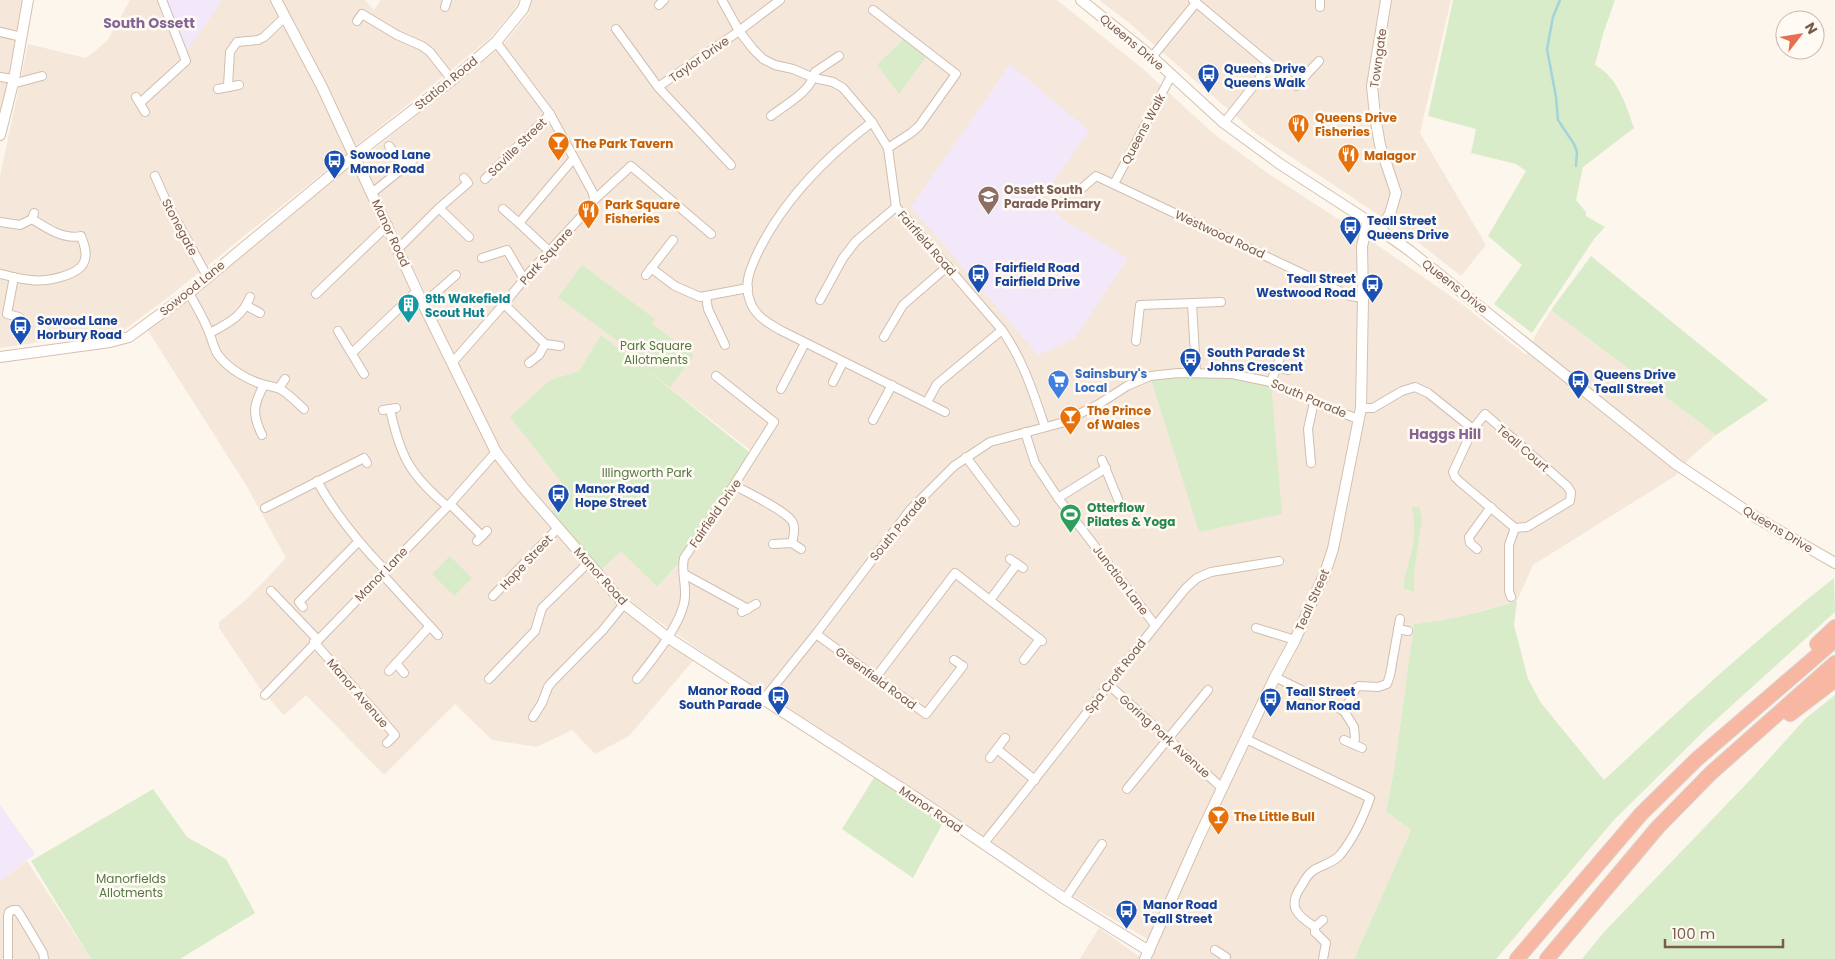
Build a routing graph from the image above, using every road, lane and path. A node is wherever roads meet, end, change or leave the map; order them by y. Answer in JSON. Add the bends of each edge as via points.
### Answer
{"nodes":[{"id":1,"x":28,"y":0,"type":"edge"},
{"id":2,"x":162,"y":0,"type":"edge"},
{"id":3,"x":276,"y":0,"type":"edge"},
{"id":4,"x":526,"y":0,"type":"edge"},
{"id":5,"x":722,"y":0,"type":"edge"},
{"id":6,"x":780,"y":0,"type":"edge"},
{"id":7,"x":1081,"y":0,"type":"edge"},
{"id":8,"x":1386,"y":0,"type":"edge"},
{"id":9,"x":1194,"y":1,"type":"edge"},
{"id":10,"x":873,"y":10,"type":"dead end"},
{"id":11,"x":285,"y":17,"type":"junction"},
{"id":12,"x":357,"y":21,"type":"dead end"},
{"id":13,"x":616,"y":29,"type":"dead end"},
{"id":14,"x":739,"y":31,"type":"junction"},
{"id":15,"x":0,"y":32,"type":"edge"},
{"id":16,"x":22,"y":37,"type":"junction"},
{"id":17,"x":496,"y":42,"type":"junction"},
{"id":18,"x":839,"y":56,"type":"dead end"},
{"id":19,"x":1152,"y":57,"type":"junction"},
{"id":20,"x":1319,"y":61,"type":"dead end"},
{"id":21,"x":1270,"y":65,"type":"junction"},
{"id":22,"x":1172,"y":74,"type":"junction"},
{"id":23,"x":42,"y":76,"type":"dead end"},
{"id":24,"x":0,"y":77,"type":"edge"},
{"id":25,"x":814,"y":78,"type":"junction"},
{"id":26,"x":452,"y":80,"type":"junction"},
{"id":27,"x":13,"y":81,"type":"junction"},
{"id":28,"x":239,"y":85,"type":"dead end"},
{"id":29,"x":228,"y":86,"type":"junction"},
{"id":30,"x":658,"y":87,"type":"junction"},
{"id":31,"x":218,"y":89,"type":"dead end"},
{"id":32,"x":145,"y":112,"type":"dead end"},
{"id":33,"x":550,"y":114,"type":"junction"},
{"id":34,"x":771,"y":116,"type":"dead end"},
{"id":35,"x":872,"y":122,"type":"junction"},
{"id":36,"x":1224,"y":122,"type":"junction"},
{"id":37,"x":714,"y":132,"type":"dead end"},
{"id":38,"x":0,"y":135,"type":"edge"},
{"id":39,"x":706,"y":138,"type":"junction"},
{"id":40,"x":388,"y":146,"type":"dead end"},
{"id":41,"x":888,"y":148,"type":"junction"},
{"id":42,"x":355,"y":156,"type":"junction"},
{"id":43,"x":574,"y":158,"type":"junction"},
{"id":44,"x":413,"y":160,"type":"dead end"},
{"id":45,"x":731,"y":165,"type":"dead end"},
{"id":46,"x":404,"y":166,"type":"junction"},
{"id":47,"x":155,"y":176,"type":"dead end"},
{"id":48,"x":464,"y":178,"type":"dead end"},
{"id":49,"x":485,"y":179,"type":"dead end"},
{"id":50,"x":1114,"y":184,"type":"junction"},
{"id":51,"x":1080,"y":190,"type":"dead end"},
{"id":52,"x":372,"y":193,"type":"junction"},
{"id":53,"x":594,"y":200,"type":"junction"},
{"id":54,"x":896,"y":207,"type":"junction"},
{"id":55,"x":439,"y":208,"type":"junction"},
{"id":56,"x":503,"y":208,"type":"dead end"},
{"id":57,"x":1368,"y":221,"type":"junction"},
{"id":58,"x":0,"y":222,"type":"edge"},
{"id":59,"x":519,"y":223,"type":"junction"},
{"id":60,"x":388,"y":225,"type":"junction"},
{"id":61,"x":1380,"y":230,"type":"junction"},
{"id":62,"x":711,"y":234,"type":"dead end"},
{"id":63,"x":469,"y":237,"type":"dead end"},
{"id":64,"x":672,"y":240,"type":"dead end"},
{"id":65,"x":399,"y":248,"type":"junction"},
{"id":66,"x":550,"y":252,"type":"junction"},
{"id":67,"x":482,"y":258,"type":"dead end"},
{"id":68,"x":948,"y":266,"type":"junction"},
{"id":69,"x":651,"y":268,"type":"junction"},
{"id":70,"x":0,"y":274,"type":"edge"},
{"id":71,"x":456,"y":275,"type":"dead end"},
{"id":72,"x":646,"y":275,"type":"dead end"},
{"id":73,"x":207,"y":276,"type":"junction"},
{"id":74,"x":14,"y":277,"type":"junction"},
{"id":75,"x":524,"y":279,"type":"junction"},
{"id":76,"x":748,"y":288,"type":"junction"},
{"id":77,"x":418,"y":290,"type":"junction"},
{"id":78,"x":189,"y":293,"type":"junction"},
{"id":79,"x":316,"y":294,"type":"dead end"},
{"id":80,"x":706,"y":296,"type":"junction"},
{"id":81,"x":250,"y":297,"type":"dead end"},
{"id":82,"x":1363,"y":298,"type":"junction"},
{"id":83,"x":820,"y":300,"type":"dead end"},
{"id":84,"x":1221,"y":302,"type":"dead end"},
{"id":85,"x":423,"y":304,"type":"junction"},
{"id":86,"x":504,"y":304,"type":"junction"},
{"id":87,"x":1192,"y":304,"type":"junction"},
{"id":88,"x":246,"y":306,"type":"junction"},
{"id":89,"x":260,"y":313,"type":"dead end"},
{"id":90,"x":3,"y":317,"type":"edge"},
{"id":91,"x":19,"y":317,"type":"dead end"},
{"id":92,"x":1002,"y":330,"type":"junction"},
{"id":93,"x":338,"y":331,"type":"dead end"},
{"id":94,"x":210,"y":333,"type":"junction"},
{"id":95,"x":884,"y":337,"type":"dead end"},
{"id":96,"x":1136,"y":342,"type":"dead end"},
{"id":97,"x":805,"y":343,"type":"junction"},
{"id":98,"x":545,"y":344,"type":"junction"},
{"id":99,"x":725,"y":344,"type":"dead end"},
{"id":100,"x":560,"y":346,"type":"dead end"},
{"id":101,"x":352,"y":353,"type":"junction"},
{"id":102,"x":1281,"y":355,"type":"dead end"},
{"id":103,"x":0,"y":357,"type":"edge"},
{"id":104,"x":843,"y":362,"type":"junction"},
{"id":105,"x":452,"y":363,"type":"junction"},
{"id":106,"x":529,"y":364,"type":"dead end"},
{"id":107,"x":1276,"y":367,"type":"junction"},
{"id":108,"x":1288,"y":370,"type":"dead end"},
{"id":109,"x":1196,"y":372,"type":"junction"},
{"id":110,"x":364,"y":374,"type":"dead end"},
{"id":111,"x":716,"y":376,"type":"dead end"},
{"id":112,"x":285,"y":379,"type":"dead end"},
{"id":113,"x":833,"y":382,"type":"dead end"},
{"id":114,"x":1271,"y":382,"type":"junction"},
{"id":115,"x":892,"y":384,"type":"junction"},
{"id":116,"x":264,"y":385,"type":"junction"},
{"id":117,"x":279,"y":388,"type":"junction"},
{"id":118,"x":781,"y":389,"type":"dead end"},
{"id":119,"x":927,"y":402,"type":"junction"},
{"id":120,"x":1314,"y":402,"type":"junction"},
{"id":121,"x":1361,"y":408,"type":"junction"},
{"id":122,"x":304,"y":409,"type":"dead end"},
{"id":123,"x":390,"y":409,"type":"dead end"},
{"id":124,"x":945,"y":412,"type":"dead end"},
{"id":125,"x":254,"y":417,"type":"junction"},
{"id":126,"x":245,"y":419,"type":"dead end"},
{"id":127,"x":1358,"y":419,"type":"junction"},
{"id":128,"x":874,"y":420,"type":"dead end"},
{"id":129,"x":1045,"y":427,"type":"junction"},
{"id":130,"x":1473,"y":430,"type":"junction"},
{"id":131,"x":1024,"y":432,"type":"junction"},
{"id":132,"x":262,"y":435,"type":"dead end"},
{"id":133,"x":496,"y":452,"type":"junction"},
{"id":134,"x":966,"y":457,"type":"junction"},
{"id":135,"x":367,"y":463,"type":"dead end"},
{"id":136,"x":1311,"y":463,"type":"dead end"},
{"id":137,"x":318,"y":481,"type":"junction"},
{"id":138,"x":734,"y":485,"type":"junction"},
{"id":139,"x":1058,"y":498,"type":"junction"},
{"id":140,"x":448,"y":505,"type":"junction"},
{"id":141,"x":1491,"y":507,"type":"junction"},
{"id":142,"x":266,"y":508,"type":"dead end"},
{"id":143,"x":1122,"y":509,"type":"dead end"},
{"id":144,"x":1014,"y":522,"type":"dead end"},
{"id":145,"x":558,"y":528,"type":"junction"},
{"id":146,"x":1515,"y":528,"type":"junction"},
{"id":147,"x":482,"y":536,"type":"dead end"},
{"id":148,"x":358,"y":542,"type":"junction"},
{"id":149,"x":792,"y":543,"type":"junction"},
{"id":150,"x":773,"y":544,"type":"dead end"},
{"id":151,"x":801,"y":549,"type":"dead end"},
{"id":152,"x":1477,"y":549,"type":"dead end"},
{"id":153,"x":1279,"y":561,"type":"dead end"},
{"id":154,"x":588,"y":563,"type":"junction"},
{"id":155,"x":1835,"y":563,"type":"edge"},
{"id":156,"x":1017,"y":564,"type":"dead end"},
{"id":157,"x":383,"y":572,"type":"junction"},
{"id":158,"x":684,"y":574,"type":"junction"},
{"id":159,"x":271,"y":591,"type":"dead end"},
{"id":160,"x":493,"y":596,"type":"dead end"},
{"id":161,"x":1511,"y":598,"type":"dead end"},
{"id":162,"x":990,"y":600,"type":"junction"},
{"id":163,"x":624,"y":604,"type":"junction"},
{"id":164,"x":756,"y":604,"type":"dead end"},
{"id":165,"x":303,"y":607,"type":"dead end"},
{"id":166,"x":1400,"y":619,"type":"dead end"},
{"id":167,"x":1267,"y":621,"type":"dead end"},
{"id":168,"x":1155,"y":625,"type":"junction"},
{"id":169,"x":430,"y":626,"type":"junction"},
{"id":170,"x":1835,"y":627,"type":"edge"},
{"id":171,"x":1398,"y":629,"type":"junction"},
{"id":172,"x":1408,"y":631,"type":"dead end"},
{"id":173,"x":438,"y":634,"type":"dead end"},
{"id":174,"x":816,"y":634,"type":"junction"},
{"id":175,"x":667,"y":637,"type":"junction"},
{"id":176,"x":1295,"y":640,"type":"junction"},
{"id":177,"x":1835,"y":640,"type":"edge"},
{"id":178,"x":316,"y":641,"type":"junction"},
{"id":179,"x":954,"y":660,"type":"dead end"},
{"id":180,"x":1024,"y":660,"type":"dead end"},
{"id":181,"x":396,"y":663,"type":"junction"},
{"id":182,"x":1835,"y":663,"type":"edge"},
{"id":183,"x":389,"y":671,"type":"dead end"},
{"id":184,"x":404,"y":673,"type":"dead end"},
{"id":185,"x":876,"y":677,"type":"junction"},
{"id":186,"x":1275,"y":677,"type":"junction"},
{"id":187,"x":488,"y":679,"type":"dead end"},
{"id":188,"x":637,"y":679,"type":"dead end"},
{"id":189,"x":1835,"y":680,"type":"edge"},
{"id":190,"x":1108,"y":684,"type":"junction"},
{"id":191,"x":1208,"y":690,"type":"dead end"},
{"id":192,"x":265,"y":695,"type":"dead end"},
{"id":193,"x":763,"y":700,"type":"junction"},
{"id":194,"x":1344,"y":711,"type":"junction"},
{"id":195,"x":533,"y":717,"type":"dead end"},
{"id":196,"x":1005,"y":738,"type":"dead end"},
{"id":197,"x":1168,"y":738,"type":"junction"},
{"id":198,"x":1246,"y":739,"type":"junction"},
{"id":199,"x":1344,"y":740,"type":"dead end"},
{"id":200,"x":387,"y":743,"type":"dead end"},
{"id":201,"x":1353,"y":744,"type":"junction"},
{"id":202,"x":1362,"y":748,"type":"dead end"},
{"id":203,"x":997,"y":749,"type":"junction"},
{"id":204,"x":990,"y":758,"type":"dead end"},
{"id":205,"x":1697,"y":759,"type":"junction"},
{"id":206,"x":1711,"y":773,"type":"junction"},
{"id":207,"x":1035,"y":780,"type":"junction"},
{"id":208,"x":1222,"y":788,"type":"junction"},
{"id":209,"x":1127,"y":789,"type":"dead end"},
{"id":210,"x":984,"y":844,"type":"junction"},
{"id":211,"x":1102,"y":844,"type":"dead end"},
{"id":212,"x":1065,"y":899,"type":"junction"},
{"id":213,"x":1323,"y":920,"type":"dead end"},
{"id":214,"x":1314,"y":932,"type":"junction"},
{"id":215,"x":1215,"y":950,"type":"dead end"},
{"id":216,"x":1147,"y":955,"type":"edge"},
{"id":217,"x":1228,"y":957,"type":"edge"},
{"id":218,"x":8,"y":959,"type":"edge"},
{"id":219,"x":44,"y":959,"type":"edge"},
{"id":220,"x":1323,"y":959,"type":"edge"},
{"id":221,"x":1517,"y":959,"type":"edge"},
{"id":222,"x":1547,"y":959,"type":"edge"}],
"edges":[{"from":1,"to":16,"type":"street"},
{"from":2,"to":32,"type":"street","via":[[186,61],[138,100]]},
{"from":3,"to":11,"type":"street","name":"Manor Road"},
{"from":4,"to":17,"type":"street","name":"Station Road"},
{"from":5,"to":14,"type":"street","name":"Fairfield Road"},
{"from":6,"to":14,"type":"street","name":"Taylor Drive"},
{"from":7,"to":19,"type":"street","name":"Queens Drive"},
{"from":8,"to":61,"type":"street","name":"Towngate","via":[[1372,86],[1380,145],[1396,193],[1390,214]]},
{"from":9,"to":19,"type":"street"},
{"from":9,"to":21,"type":"street"},
{"from":10,"to":41,"type":"street","via":[[956,74],[912,133]]},
{"from":11,"to":29,"type":"street","via":[[264,37],[237,42],[230,52]]},
{"from":11,"to":42,"type":"street","name":"Manor Road"},
{"from":12,"to":26,"type":"street","via":[[362,14],[422,46]]},
{"from":13,"to":30,"type":"street","via":[[630,39]]},
{"from":14,"to":25,"type":"street","name":"Fairfield Road","via":[[763,58]]},
{"from":14,"to":30,"type":"street","name":"Taylor Drive"},
{"from":15,"to":16,"type":"street"},
{"from":16,"to":27,"type":"street"},
{"from":17,"to":26,"type":"street","name":"Station Road"},
{"from":17,"to":33,"type":"street"},
{"from":18,"to":25,"type":"street","via":[[815,72]]},
{"from":19,"to":22,"type":"street","name":"Queens Drive"},
{"from":20,"to":21,"type":"street","via":[[1296,86]]},
{"from":21,"to":36,"type":"street"},
{"from":22,"to":36,"type":"street","name":"Queens Drive"},
{"from":22,"to":50,"type":"street","name":"Queens Walk"},
{"from":23,"to":27,"type":"street"},
{"from":24,"to":27,"type":"street"},
{"from":25,"to":34,"type":"street","via":[[808,88]]},
{"from":25,"to":35,"type":"street","name":"Fairfield Road","via":[[843,88]]},
{"from":26,"to":42,"type":"street","name":"Station Road"},
{"from":27,"to":38,"type":"street"},
{"from":28,"to":29,"type":"street"},
{"from":29,"to":31,"type":"street"},
{"from":30,"to":39,"type":"street"},
{"from":33,"to":43,"type":"street"},
{"from":33,"to":49,"type":"street","name":"Saville Street"},
{"from":35,"to":41,"type":"street","name":"Fairfield Road"},
{"from":35,"to":76,"type":"street","via":[[811,176],[783,210],[770,228],[750,269]]},
{"from":36,"to":57,"type":"street","name":"Queens Drive","via":[[1280,164]]},
{"from":37,"to":39,"type":"street"},
{"from":39,"to":45,"type":"street"},
{"from":40,"to":46,"type":"street"},
{"from":41,"to":54,"type":"street","name":"Fairfield Road"},
{"from":42,"to":52,"type":"street","name":"Manor Road"},
{"from":42,"to":73,"type":"street","name":"Sowood Lane"},
{"from":43,"to":53,"type":"street"},
{"from":43,"to":59,"type":"street"},
{"from":44,"to":46,"type":"street"},
{"from":46,"to":52,"type":"street"},
{"from":47,"to":73,"type":"street","name":"Stonegate"},
{"from":48,"to":55,"type":"street","via":[[468,183]]},
{"from":50,"to":51,"type":"street","name":"Westwood Road","via":[[1096,176]]},
{"from":50,"to":82,"type":"street","name":"Westwood Road","via":[[1350,296]]},
{"from":52,"to":60,"type":"street","name":"Manor Road"},
{"from":53,"to":62,"type":"street","name":"Park Square","via":[[631,166]]},
{"from":53,"to":66,"type":"street","name":"Park Square"},
{"from":54,"to":68,"type":"street","name":"Fairfield Road"},
{"from":54,"to":83,"type":"street","via":[[856,241]]},
{"from":55,"to":63,"type":"street"},
{"from":55,"to":65,"type":"street"},
{"from":56,"to":59,"type":"street"},
{"from":57,"to":61,"type":"street","name":"Queens Drive"},
{"from":57,"to":82,"type":"street","name":"Teall Street","via":[[1362,246]]},
{"from":58,"to":74,"type":"street","via":[[20,224],[33,216],[60,234],[81,236],[84,246],[85,261],[74,273],[50,279]]},
{"from":59,"to":66,"type":"street"},
{"from":60,"to":65,"type":"street","name":"Manor Road"},
{"from":60,"to":79,"type":"street"},
{"from":61,"to":155,"type":"street","name":"Queens Drive","via":[[1486,310],[1676,464],[1757,518]]},
{"from":64,"to":69,"type":"street"},
{"from":65,"to":77,"type":"street","name":"Manor Road"},
{"from":66,"to":75,"type":"street","name":"Park Square"},
{"from":67,"to":75,"type":"street","via":[[507,250]]},
{"from":68,"to":92,"type":"street","name":"Fairfield Road"},
{"from":68,"to":95,"type":"street","via":[[903,305]]},
{"from":69,"to":72,"type":"street"},
{"from":69,"to":80,"type":"street","via":[[675,286]]},
{"from":70,"to":74,"type":"street"},
{"from":71,"to":85,"type":"street"},
{"from":73,"to":78,"type":"street","name":"Sowood Lane"},
{"from":74,"to":90,"type":"street"},
{"from":75,"to":86,"type":"street","name":"Park Square"},
{"from":76,"to":80,"type":"street"},
{"from":76,"to":97,"type":"street","via":[[749,300],[762,319]]},
{"from":77,"to":85,"type":"street","name":"Manor Road"},
{"from":77,"to":101,"type":"street"},
{"from":78,"to":94,"type":"street"},
{"from":78,"to":103,"type":"street","name":"Sowood Lane","via":[[128,337]]},
{"from":80,"to":99,"type":"street","via":[[708,309]]},
{"from":81,"to":88,"type":"street"},
{"from":82,"to":121,"type":"street","name":"Teall Street"},
{"from":84,"to":87,"type":"street"},
{"from":85,"to":105,"type":"street","name":"Manor Road"},
{"from":86,"to":98,"type":"street"},
{"from":86,"to":105,"type":"street","name":"Park Square"},
{"from":87,"to":96,"type":"street","via":[[1140,305]]},
{"from":87,"to":109,"type":"street"},
{"from":88,"to":89,"type":"street"},
{"from":88,"to":94,"type":"street","via":[[232,321]]},
{"from":90,"to":91,"type":"street"},
{"from":92,"to":119,"type":"street","via":[[937,384]]},
{"from":92,"to":129,"type":"street","name":"Fairfield Road","via":[[1022,362]]},
{"from":93,"to":101,"type":"street"},
{"from":94,"to":116,"type":"street","via":[[214,349],[225,362]]},
{"from":97,"to":104,"type":"street"},
{"from":97,"to":118,"type":"street"},
{"from":98,"to":100,"type":"street"},
{"from":98,"to":106,"type":"street"},
{"from":101,"to":110,"type":"street"},
{"from":102,"to":107,"type":"street"},
{"from":104,"to":113,"type":"street"},
{"from":104,"to":115,"type":"street"},
{"from":105,"to":133,"type":"street","name":"Manor Road"},
{"from":107,"to":108,"type":"street"},
{"from":107,"to":114,"type":"street"},
{"from":109,"to":114,"type":"street","name":"South Parade","via":[[1232,374]]},
{"from":109,"to":129,"type":"street","name":"South Parade","via":[[1150,376],[1061,423]]},
{"from":111,"to":138,"type":"street","name":"Fairfield Drive","via":[[774,422]]},
{"from":112,"to":117,"type":"street"},
{"from":114,"to":120,"type":"street","name":"South Parade"},
{"from":115,"to":119,"type":"street"},
{"from":115,"to":128,"type":"street"},
{"from":116,"to":117,"type":"street"},
{"from":116,"to":125,"type":"street","via":[[257,399]]},
{"from":117,"to":122,"type":"street"},
{"from":119,"to":124,"type":"street"},
{"from":120,"to":127,"type":"street","name":"South Parade"},
{"from":120,"to":136,"type":"street","via":[[1308,429]]},
{"from":121,"to":127,"type":"street","name":"Teall Street"},
{"from":121,"to":130,"type":"street","via":[[1373,408],[1402,390],[1415,387],[1428,393]]},
{"from":123,"to":140,"type":"street","via":[[397,439],[412,471],[421,483]]},
{"from":125,"to":126,"type":"street"},
{"from":125,"to":132,"type":"street"},
{"from":127,"to":176,"type":"street","name":"Teall Street","via":[[1333,549]]},
{"from":129,"to":131,"type":"street","name":"South Parade"},
{"from":130,"to":141,"type":"street","name":"Teall Court","via":[[1453,472],[1460,482]]},
{"from":130,"to":146,"type":"street","name":"Teall Court","via":[[1485,414],[1571,492],[1570,500],[1565,504],[1527,527]]},
{"from":131,"to":134,"type":"street","name":"South Parade","via":[[990,442]]},
{"from":131,"to":139,"type":"street","name":"Junction Lane","via":[[1035,463]]},
{"from":133,"to":140,"type":"street","name":"Manor Lane"},
{"from":133,"to":145,"type":"street","name":"Manor Road"},
{"from":134,"to":144,"type":"street"},
{"from":134,"to":174,"type":"street","name":"South Parade","via":[[910,510]]},
{"from":135,"to":137,"type":"street","via":[[364,458]]},
{"from":137,"to":142,"type":"street"},
{"from":137,"to":148,"type":"street"},
{"from":138,"to":149,"type":"street","via":[[791,519],[794,524]]},
{"from":138,"to":158,"type":"street","name":"Fairfield Drive","via":[[684,558]]},
{"from":139,"to":143,"type":"street","via":[[1104,464]]},
{"from":139,"to":168,"type":"street","name":"Junction Lane"},
{"from":140,"to":147,"type":"street"},
{"from":140,"to":157,"type":"street","name":"Manor Lane"},
{"from":141,"to":146,"type":"street","name":"Teall Court"},
{"from":141,"to":152,"type":"street","via":[[1469,537]]},
{"from":145,"to":154,"type":"street","name":"Manor Road"},
{"from":145,"to":160,"type":"street","name":"Hope Street"},
{"from":146,"to":161,"type":"street","via":[[1509,545]]},
{"from":148,"to":157,"type":"street"},
{"from":148,"to":165,"type":"street","via":[[299,602]]},
{"from":149,"to":150,"type":"street"},
{"from":149,"to":151,"type":"street"},
{"from":153,"to":168,"type":"street","name":"Spa Croft Road","via":[[1216,571],[1197,578]]},
{"from":154,"to":163,"type":"street","name":"Manor Road"},
{"from":154,"to":187,"type":"street","via":[[542,608],[535,632]]},
{"from":156,"to":162,"type":"street"},
{"from":157,"to":169,"type":"street"},
{"from":157,"to":178,"type":"street","name":"Manor Lane"},
{"from":158,"to":164,"type":"street","via":[[745,611]]},
{"from":158,"to":175,"type":"street","name":"Fairfield Drive","via":[[683,609]]},
{"from":159,"to":178,"type":"street"},
{"from":162,"to":180,"type":"street","via":[[1041,640]]},
{"from":162,"to":185,"type":"street","via":[[955,573]]},
{"from":163,"to":175,"type":"street","name":"Manor Road"},
{"from":163,"to":195,"type":"street","via":[[552,682]]},
{"from":166,"to":171,"type":"street"},
{"from":167,"to":176,"type":"street","via":[[1259,629]]},
{"from":168,"to":190,"type":"street","name":"Spa Croft Road"},
{"from":169,"to":173,"type":"street"},
{"from":169,"to":181,"type":"street"},
{"from":170,"to":205,"type":"highway"},
{"from":171,"to":172,"type":"street"},
{"from":171,"to":194,"type":"street","via":[[1387,684],[1356,688]]},
{"from":174,"to":185,"type":"street","name":"Greenfield Road"},
{"from":174,"to":193,"type":"street","name":"South Parade"},
{"from":175,"to":188,"type":"street","name":"Fairfield Drive"},
{"from":175,"to":193,"type":"street","name":"Manor Road"},
{"from":176,"to":186,"type":"street","name":"Teall Street"},
{"from":177,"to":205,"type":"highway"},
{"from":178,"to":192,"type":"street","name":"Manor Lane"},
{"from":178,"to":200,"type":"street","name":"Manor Avenue","via":[[395,735]]},
{"from":179,"to":185,"type":"street","name":"Greenfield Road","via":[[963,666],[926,714]]},
{"from":181,"to":183,"type":"street"},
{"from":181,"to":184,"type":"street"},
{"from":182,"to":206,"type":"highway"},
{"from":186,"to":194,"type":"street"},
{"from":186,"to":198,"type":"street","name":"Teall Street"},
{"from":189,"to":206,"type":"highway"},
{"from":190,"to":197,"type":"street","name":"Goring Park Avenue"},
{"from":190,"to":207,"type":"street","name":"Spa Croft Road"},
{"from":191,"to":197,"type":"street"},
{"from":193,"to":210,"type":"street","name":"Manor Road"},
{"from":194,"to":201,"type":"street","via":[[1356,733]]},
{"from":196,"to":203,"type":"street"},
{"from":197,"to":208,"type":"street","name":"Goring Park Avenue"},
{"from":197,"to":209,"type":"street"},
{"from":198,"to":208,"type":"street","name":"Teall Street"},
{"from":198,"to":214,"type":"street","via":[[1325,780],[1370,798],[1354,836],[1339,857],[1312,872],[1297,891],[1294,899],[1296,910]]},
{"from":199,"to":201,"type":"street"},
{"from":201,"to":202,"type":"street"},
{"from":203,"to":204,"type":"street"},
{"from":203,"to":207,"type":"street"},
{"from":205,"to":221,"type":"highway","via":[[1641,814]]},
{"from":206,"to":222,"type":"highway","via":[[1658,827]]},
{"from":207,"to":210,"type":"street","name":"Spa Croft Road"},
{"from":208,"to":216,"type":"street","name":"Teall Street"},
{"from":210,"to":212,"type":"street","name":"Manor Road"},
{"from":211,"to":212,"type":"street"},
{"from":212,"to":216,"type":"street","name":"Manor Road"},
{"from":213,"to":214,"type":"street"},
{"from":214,"to":220,"type":"street","via":[[1326,943]]},
{"from":215,"to":217,"type":"street"},
{"from":218,"to":219,"type":"street","via":[[8,916],[12,910],[17,910]]}]}
